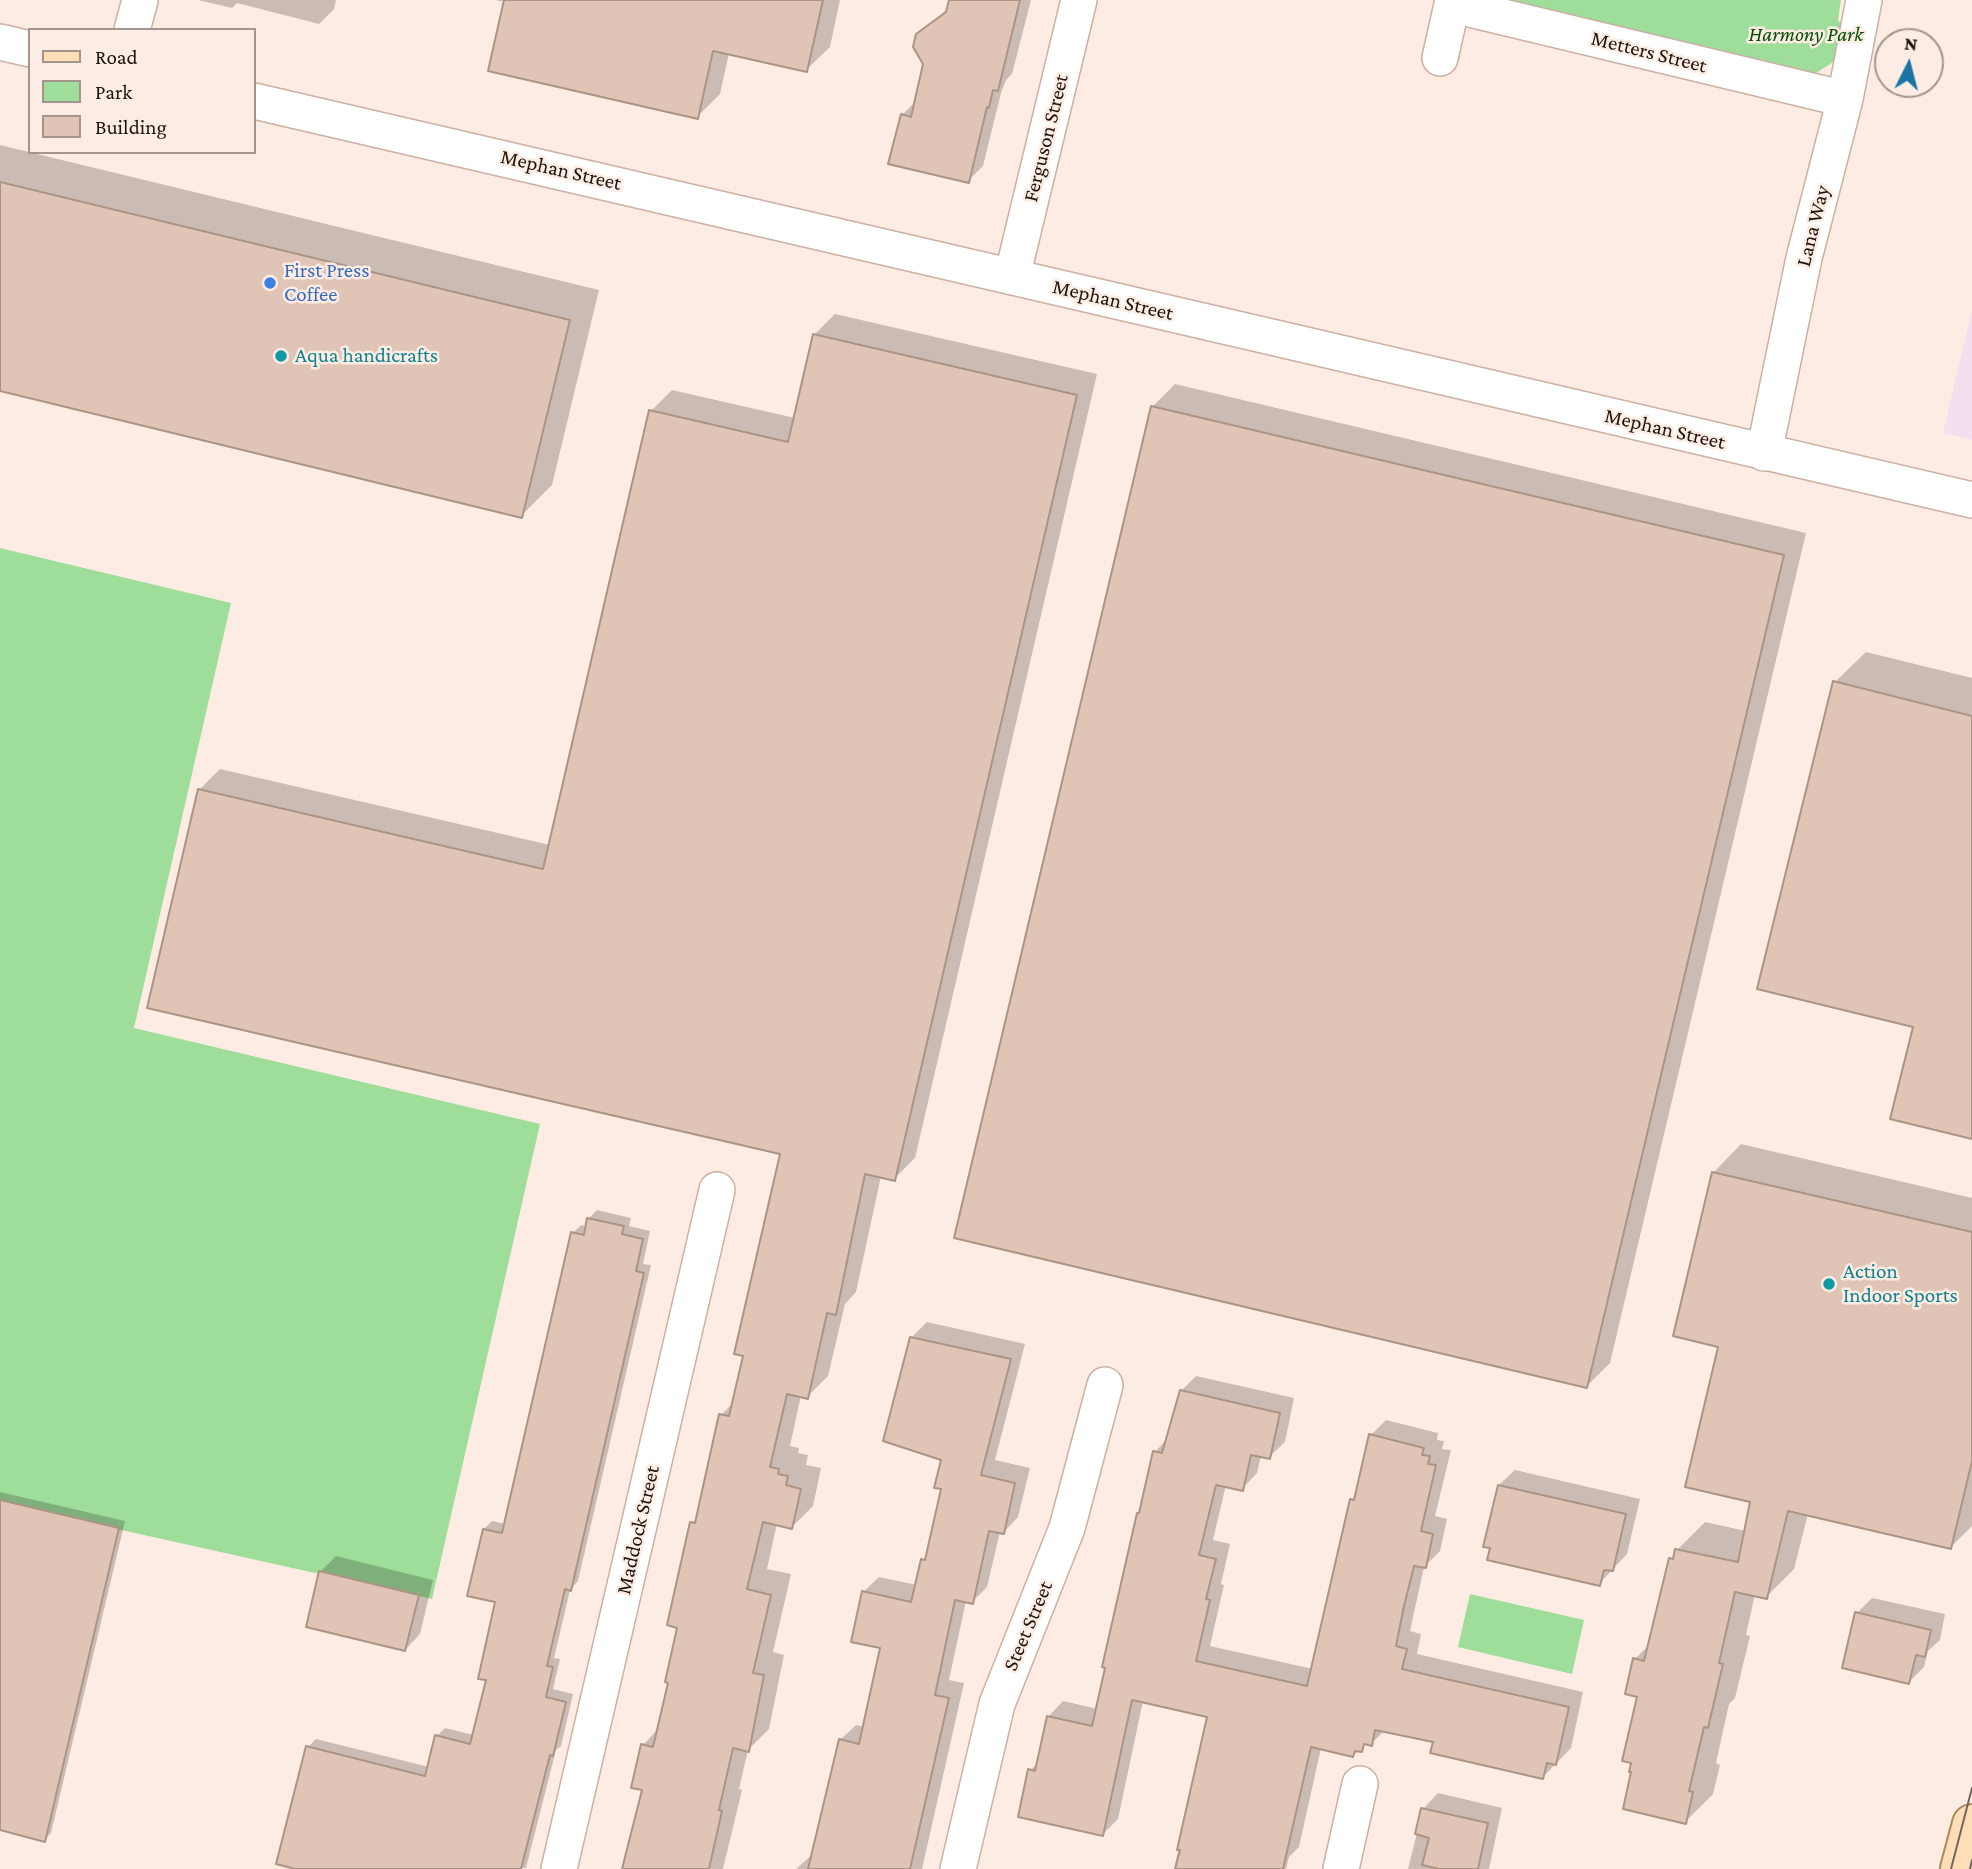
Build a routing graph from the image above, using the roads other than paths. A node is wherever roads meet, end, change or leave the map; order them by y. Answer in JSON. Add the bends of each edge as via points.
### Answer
{"nodes":[{"id":1,"x":140,"y":0,"type":"edge"},
{"id":2,"x":1079,"y":0,"type":"edge"},
{"id":3,"x":1864,"y":0,"type":"edge"},
{"id":4,"x":1453,"y":3,"type":"edge"},
{"id":5,"x":133,"y":28,"type":"edge"},
{"id":6,"x":0,"y":42,"type":"edge"},
{"id":7,"x":28,"y":49,"type":"edge"},
{"id":8,"x":1440,"y":58,"type":"dead end"},
{"id":9,"x":1845,"y":99,"type":"junction"},
{"id":10,"x":256,"y":100,"type":"edge"},
{"id":11,"x":1012,"y":277,"type":"junction"},
{"id":12,"x":1763,"y":453,"type":"junction"},
{"id":13,"x":1972,"y":500,"type":"edge"},
{"id":14,"x":717,"y":1190,"type":"dead end"},
{"id":15,"x":1105,"y":1385,"type":"dead end"},
{"id":16,"x":1360,"y":1784,"type":"dead end"},
{"id":17,"x":1972,"y":1824,"type":"edge"},
{"id":18,"x":559,"y":1869,"type":"edge"},
{"id":19,"x":958,"y":1869,"type":"edge"},
{"id":20,"x":1341,"y":1869,"type":"edge"},
{"id":21,"x":1960,"y":1869,"type":"edge"}],
"edges":[{"from":1,"to":5,"type":"street"},
{"from":2,"to":11,"type":"street","name":"Ferguson Street"},
{"from":3,"to":9,"type":"street","name":"Lana Way"},
{"from":4,"to":8,"type":"street","name":"Metters Street"},
{"from":4,"to":9,"type":"street","name":"Metters Street"},
{"from":6,"to":7,"type":"street"},
{"from":9,"to":12,"type":"street","name":"Lana Way","via":[[1804,258]]},
{"from":10,"to":11,"type":"street","name":"Mephan Street"},
{"from":11,"to":12,"type":"street","name":"Mephan Street"},
{"from":12,"to":13,"type":"street","name":"Mephan Street"},
{"from":14,"to":18,"type":"street","name":"Maddock Street"},
{"from":15,"to":19,"type":"street","name":"Steet Street","via":[[1058,1555],[997,1704]]},
{"from":16,"to":20,"type":"street"},
{"from":17,"to":21,"type":"main road"}]}
